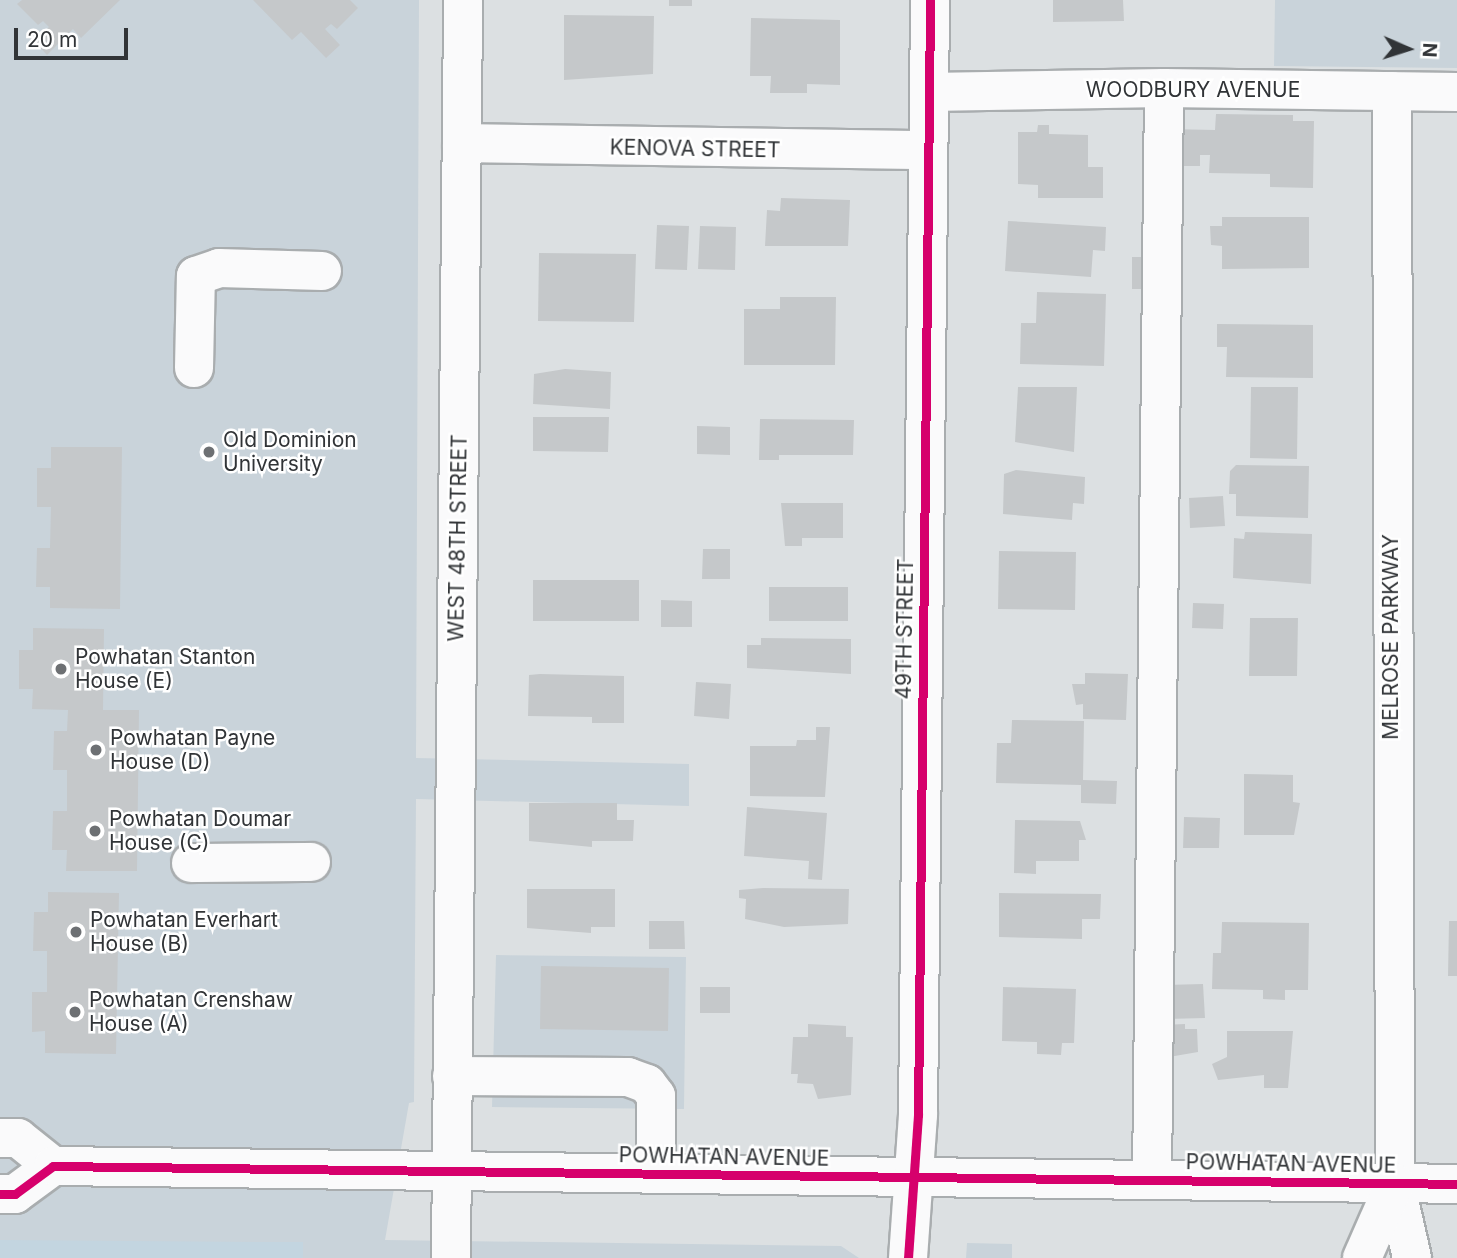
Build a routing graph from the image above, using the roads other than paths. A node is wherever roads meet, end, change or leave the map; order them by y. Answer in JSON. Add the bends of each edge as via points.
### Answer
{"nodes":[{"id":1,"x":463,"y":0,"type":"edge"},
{"id":2,"x":930,"y":0,"type":"edge"},
{"id":3,"x":1164,"y":88,"type":"junction"},
{"id":4,"x":1392,"y":91,"type":"junction"},
{"id":5,"x":929,"y":92,"type":"junction"},
{"id":6,"x":1457,"y":93,"type":"edge"},
{"id":7,"x":461,"y":143,"type":"junction"},
{"id":8,"x":928,"y":150,"type":"junction"},
{"id":9,"x":322,"y":271,"type":"dead end"},
{"id":10,"x":194,"y":368,"type":"dead end"},
{"id":11,"x":311,"y":862,"type":"dead end"},
{"id":12,"x":191,"y":863,"type":"dead end"},
{"id":13,"x":452,"y":1076,"type":"junction"},
{"id":14,"x":0,"y":1138,"type":"edge"},
{"id":15,"x":53,"y":1167,"type":"junction"},
{"id":16,"x":452,"y":1172,"type":"junction"},
{"id":17,"x":656,"y":1174,"type":"junction"},
{"id":18,"x":913,"y":1178,"type":"junction"},
{"id":19,"x":1152,"y":1180,"type":"junction"},
{"id":20,"x":1395,"y":1183,"type":"junction"},
{"id":21,"x":1457,"y":1184,"type":"edge"},
{"id":22,"x":0,"y":1194,"type":"edge"},
{"id":23,"x":451,"y":1258,"type":"edge"},
{"id":24,"x":908,"y":1258,"type":"edge"},
{"id":25,"x":1362,"y":1258,"type":"edge"},
{"id":26,"x":1412,"y":1258,"type":"edge"}],
"edges":[{"from":1,"to":7,"type":"street","name":"WEST 48TH STREET"},
{"from":2,"to":5,"type":"street","name":"49TH STREET"},
{"from":3,"to":4,"type":"street","name":"WOODBURY AVENUE"},
{"from":3,"to":5,"type":"street","name":"WOODBURY AVENUE"},
{"from":3,"to":19,"type":"street"},
{"from":4,"to":6,"type":"street","name":"WOODBURY AVENUE"},
{"from":4,"to":20,"type":"street","name":"MELROSE PARKWAY"},
{"from":5,"to":8,"type":"street","name":"49TH STREET"},
{"from":7,"to":8,"type":"street","name":"KENOVA STREET"},
{"from":7,"to":13,"type":"street","name":"WEST 48TH STREET"},
{"from":8,"to":18,"type":"street","name":"49TH STREET"},
{"from":9,"to":10,"type":"street","via":[[219,268],[196,276]]},
{"from":11,"to":12,"type":"street"},
{"from":13,"to":16,"type":"street","name":"WEST 48TH STREET"},
{"from":13,"to":17,"type":"street","via":[[628,1077],[647,1084],[656,1096]]},
{"from":14,"to":15,"type":"street","via":[[18,1138]]},
{"from":15,"to":16,"type":"street","name":"POWHATAN AVENUE"},
{"from":15,"to":22,"type":"street","via":[[15,1194]]},
{"from":16,"to":17,"type":"street","name":"POWHATAN AVENUE"},
{"from":16,"to":23,"type":"street","name":"WEST 48TH STREET"},
{"from":17,"to":18,"type":"street","name":"POWHATAN AVENUE"},
{"from":18,"to":19,"type":"street","name":"POWHATAN AVENUE"},
{"from":18,"to":24,"type":"street","name":"49TH STREET"},
{"from":19,"to":20,"type":"street","name":"POWHATAN AVENUE"},
{"from":20,"to":21,"type":"street","name":"POWHATAN AVENUE"},
{"from":20,"to":25,"type":"street","name":"MELROSE PARKWAY"},
{"from":20,"to":26,"type":"street","name":"MELROSE PARKWAY"}]}
